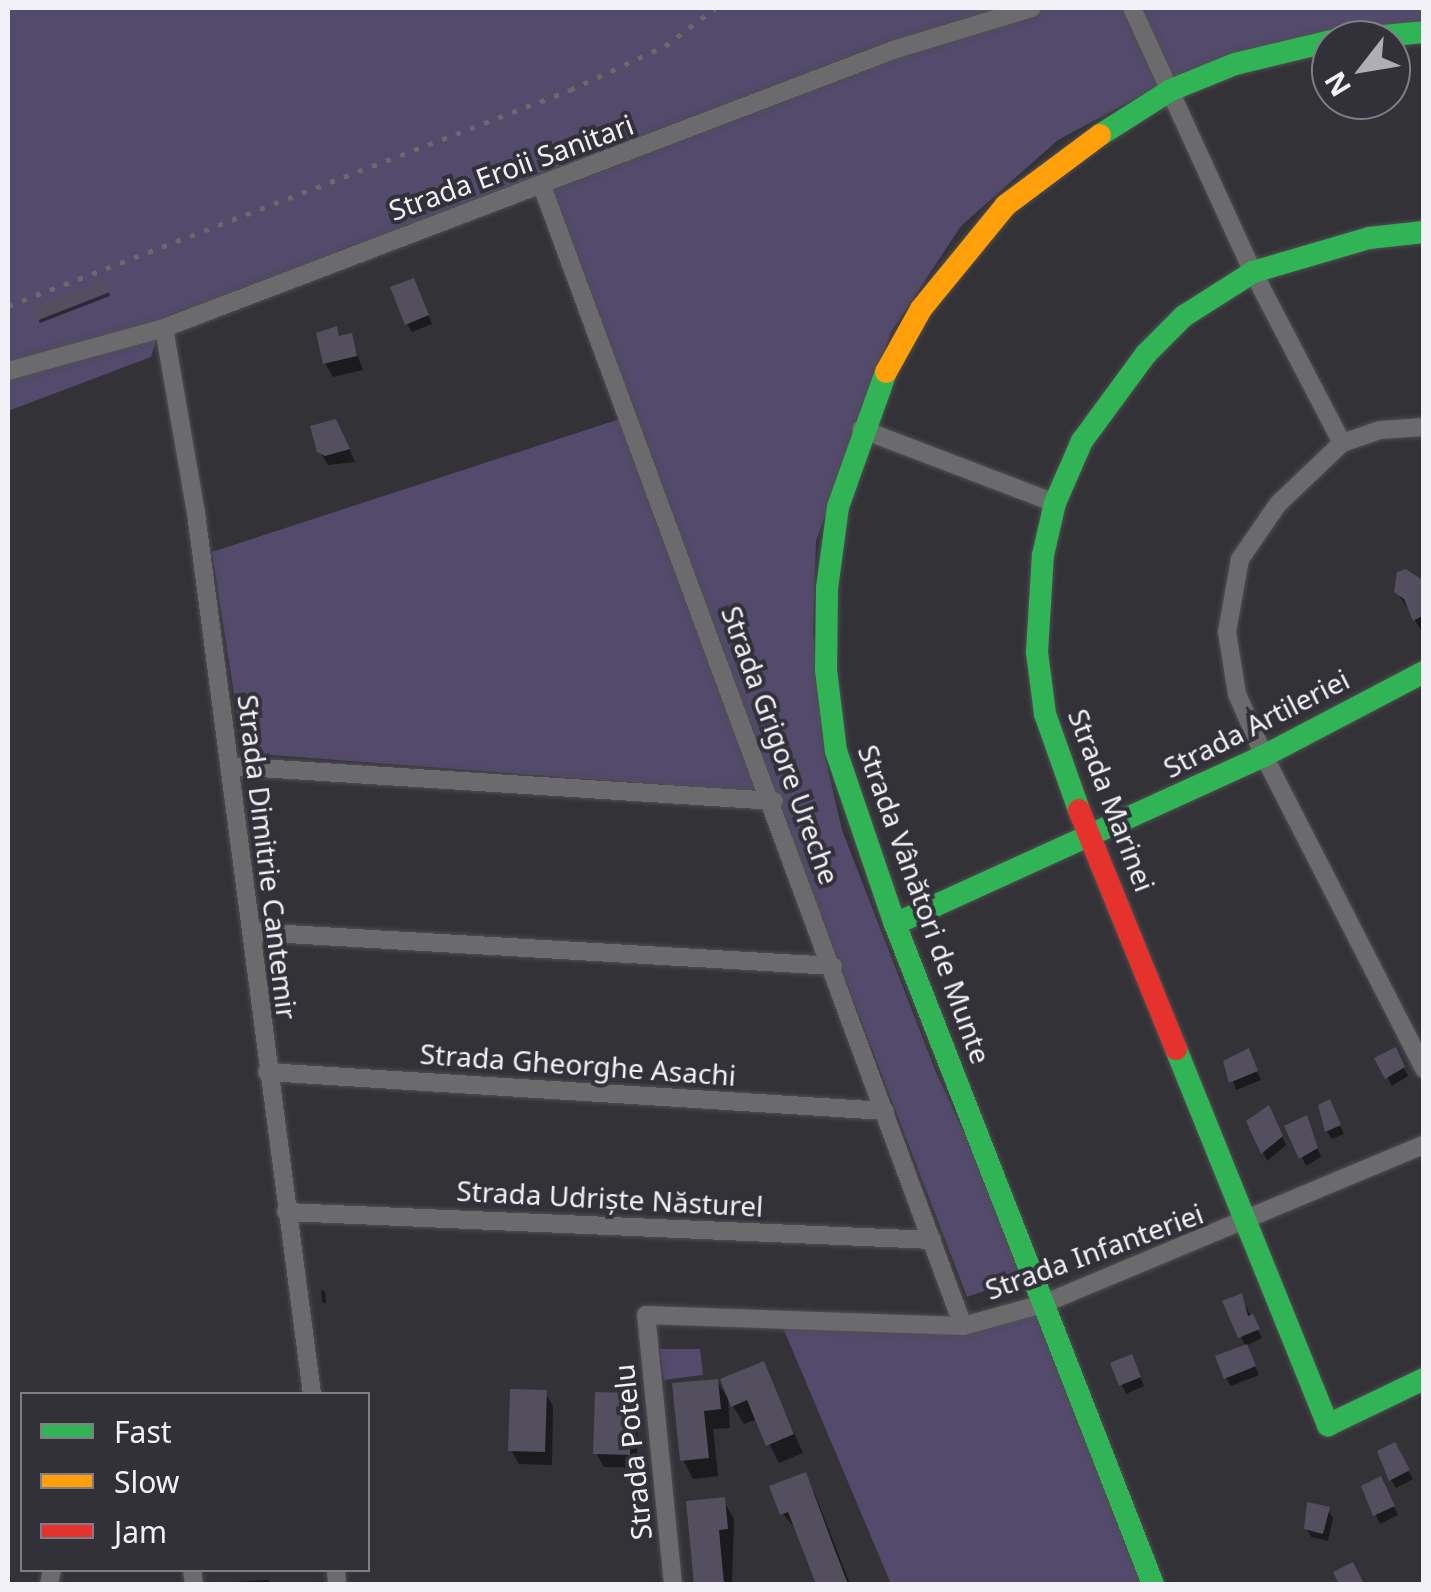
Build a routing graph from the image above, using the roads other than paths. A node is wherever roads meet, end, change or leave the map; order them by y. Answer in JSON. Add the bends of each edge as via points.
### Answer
{"nodes":[{"id":1,"x":1029,"y":8,"type":"edge"},
{"id":2,"x":1132,"y":8,"type":"edge"},
{"id":3,"x":1311,"y":46,"type":"edge"},
{"id":4,"x":1170,"y":90,"type":"junction"},
{"id":5,"x":542,"y":186,"type":"junction"},
{"id":6,"x":1424,"y":232,"type":"edge"},
{"id":7,"x":1253,"y":272,"type":"junction"},
{"id":8,"x":164,"y":328,"type":"junction"},
{"id":9,"x":8,"y":372,"type":"edge"},
{"id":10,"x":1424,"y":427,"type":"edge"},
{"id":11,"x":861,"y":429,"type":"junction"},
{"id":12,"x":1342,"y":443,"type":"junction"},
{"id":13,"x":1055,"y":502,"type":"junction"},
{"id":14,"x":1424,"y":672,"type":"edge"},
{"id":15,"x":1264,"y":756,"type":"junction"},
{"id":16,"x":229,"y":766,"type":"junction"},
{"id":17,"x":774,"y":801,"type":"junction"},
{"id":18,"x":1092,"y":836,"type":"junction"},
{"id":19,"x":895,"y":924,"type":"junction"},
{"id":20,"x":253,"y":932,"type":"junction"},
{"id":21,"x":833,"y":966,"type":"junction"},
{"id":22,"x":1424,"y":1069,"type":"edge"},
{"id":23,"x":268,"y":1072,"type":"junction"},
{"id":24,"x":885,"y":1111,"type":"junction"},
{"id":25,"x":1424,"y":1146,"type":"edge"},
{"id":26,"x":286,"y":1212,"type":"junction"},
{"id":27,"x":1248,"y":1224,"type":"junction"},
{"id":28,"x":932,"y":1240,"type":"junction"},
{"id":29,"x":1043,"y":1304,"type":"junction"},
{"id":30,"x":646,"y":1315,"type":"joint"},
{"id":31,"x":963,"y":1326,"type":"junction"},
{"id":32,"x":1424,"y":1379,"type":"edge"},
{"id":33,"x":312,"y":1392,"type":"edge"},
{"id":34,"x":673,"y":1584,"type":"edge"},
{"id":35,"x":1153,"y":1584,"type":"edge"}],
"edges":[{"from":1,"to":5,"type":"street","name":"Strada Eroii Sanitari","via":[[892,50]]},
{"from":2,"to":4,"type":"street"},
{"from":3,"to":4,"type":"street","name":"Strada Vânători de Munte","via":[[1235,64]]},
{"from":4,"to":7,"type":"street"},
{"from":4,"to":11,"type":"street","name":"Strada Vânători de Munte","via":[[1064,157],[994,217],[921,309]]},
{"from":5,"to":8,"type":"street","name":"Strada Eroii Sanitari"},
{"from":5,"to":17,"type":"street","name":"Strada Grigore Ureche"},
{"from":6,"to":7,"type":"street","name":"Strada Marinei","via":[[1352,242]]},
{"from":7,"to":12,"type":"street"},
{"from":7,"to":13,"type":"street","name":"Strada Marinei","via":[[1184,316],[1114,391]]},
{"from":8,"to":9,"type":"street","name":"Strada Eroii Sanitari"},
{"from":8,"to":16,"type":"street","name":"Strada Dimitrie Cantemir"},
{"from":10,"to":12,"type":"street","via":[[1380,430]]},
{"from":11,"to":13,"type":"street"},
{"from":11,"to":19,"type":"street","name":"Strada Vânători de Munte","via":[[831,556],[826,670],[836,751]]},
{"from":12,"to":15,"type":"street","via":[[1264,518],[1230,590],[1227,632],[1238,694]]},
{"from":13,"to":18,"type":"street","name":"Strada Marinei","via":[[1037,605],[1037,652],[1045,714]]},
{"from":14,"to":15,"type":"street","name":"Strada Artileriei"},
{"from":15,"to":18,"type":"street","name":"Strada Artileriei"},
{"from":15,"to":22,"type":"street"},
{"from":16,"to":17,"type":"street"},
{"from":16,"to":20,"type":"street","name":"Strada Dimitrie Cantemir"},
{"from":17,"to":21,"type":"street","name":"Strada Grigore Ureche"},
{"from":18,"to":19,"type":"street","name":"Strada Artileriei"},
{"from":18,"to":27,"type":"street","name":"Strada Marinei"},
{"from":19,"to":29,"type":"street","name":"Strada Vânători de Munte"},
{"from":20,"to":21,"type":"street"},
{"from":20,"to":23,"type":"street","name":"Strada Dimitrie Cantemir"},
{"from":21,"to":24,"type":"street","name":"Strada Grigore Ureche"},
{"from":23,"to":24,"type":"street","name":"Strada Gheorghe Asachi"},
{"from":23,"to":26,"type":"street","name":"Strada Dimitrie Cantemir"},
{"from":24,"to":28,"type":"street","name":"Strada Grigore Ureche"},
{"from":25,"to":27,"type":"street","name":"Strada Infanteriei"},
{"from":26,"to":28,"type":"street","name":"Strada Udriște Năsturel"},
{"from":26,"to":33,"type":"street","name":"Strada Dimitrie Cantemir"},
{"from":27,"to":29,"type":"street","name":"Strada Infanteriei"},
{"from":27,"to":32,"type":"street","name":"Strada Marinei","via":[[1328,1424]]},
{"from":28,"to":31,"type":"street","name":"Strada Grigore Ureche"},
{"from":29,"to":31,"type":"street","name":"Strada Infanteriei"},
{"from":29,"to":35,"type":"street","name":"Strada Vânători de Munte"},
{"from":30,"to":31,"type":"street","name":"Strada Infanteriei"},
{"from":30,"to":34,"type":"street","name":"Strada Potelu"}]}
